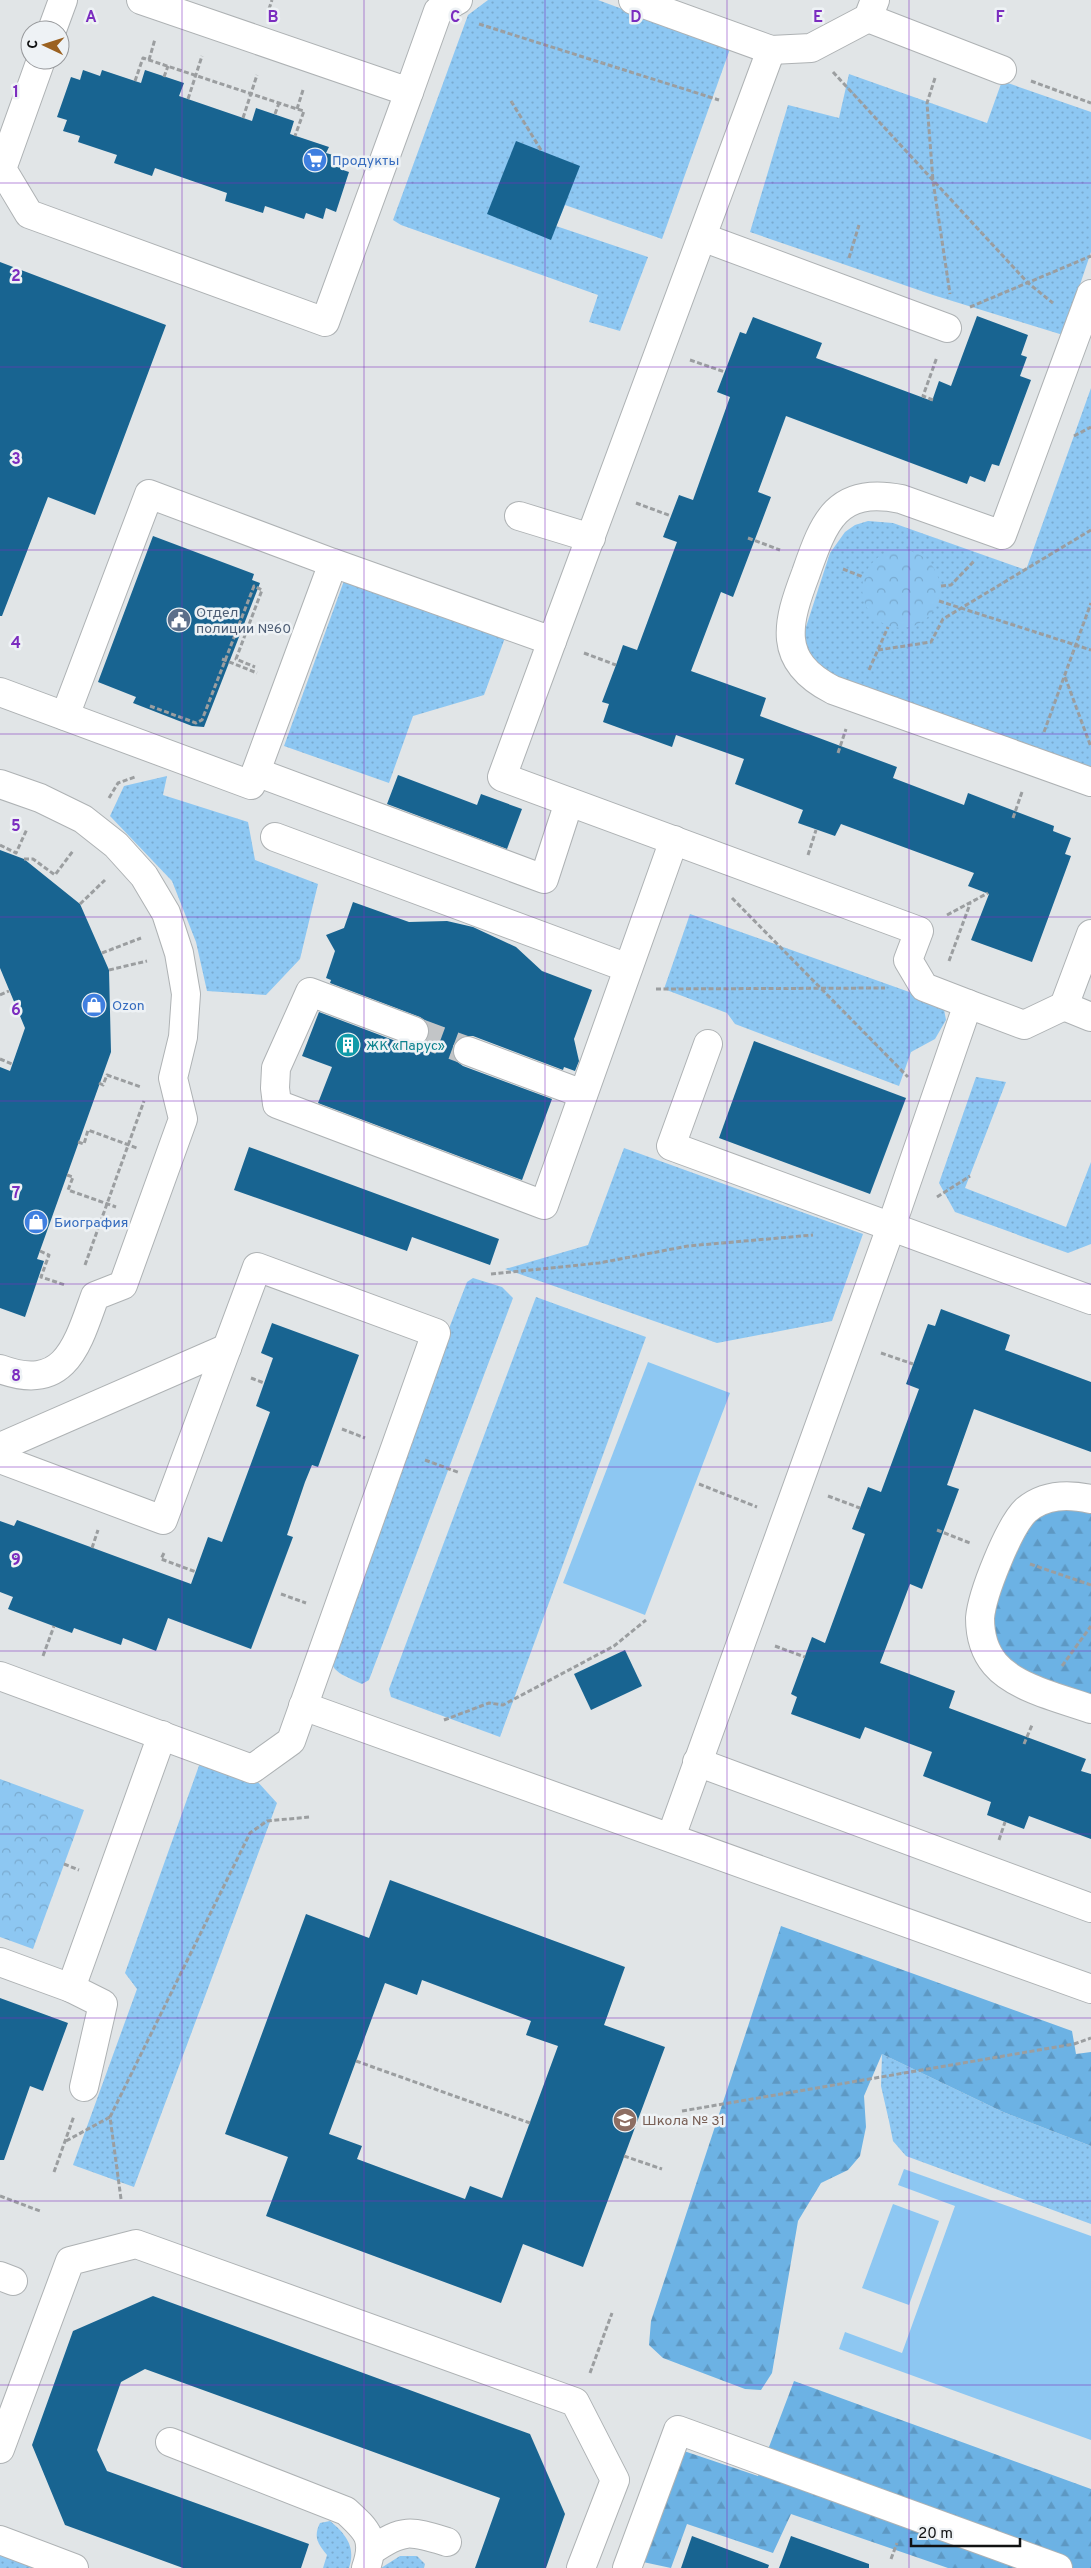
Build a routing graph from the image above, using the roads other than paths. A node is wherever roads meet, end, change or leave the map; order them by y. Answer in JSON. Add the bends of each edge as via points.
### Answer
{"nodes":[{"id":1,"x":63,"y":0,"type":"edge"},
{"id":2,"x":141,"y":0,"type":"edge"},
{"id":3,"x":633,"y":0,"type":"edge"},
{"id":4,"x":448,"y":5,"type":"edge"},
{"id":5,"x":871,"y":9,"type":"edge"},
{"id":6,"x":693,"y":10,"type":"edge"},
{"id":7,"x":56,"y":20,"type":"edge"},
{"id":8,"x":771,"y":50,"type":"junction"},
{"id":9,"x":38,"y":70,"type":"edge"},
{"id":10,"x":1002,"y":70,"type":"road end"},
{"id":11,"x":409,"y":92,"type":"junction"},
{"id":12,"x":702,"y":237,"type":"junction"},
{"id":13,"x":1091,"y":294,"type":"edge"},
{"id":14,"x":946,"y":330,"type":"road end"},
{"id":15,"x":519,"y":516,"type":"dead end"},
{"id":16,"x":591,"y":538,"type":"junction"},
{"id":17,"x":333,"y":563,"type":"junction"},
{"id":18,"x":552,"y":641,"type":"junction"},
{"id":19,"x":0,"y":692,"type":"edge"},
{"id":20,"x":65,"y":716,"type":"junction"},
{"id":21,"x":256,"y":772,"type":"junction"},
{"id":22,"x":1091,"y":782,"type":"edge"},
{"id":23,"x":0,"y":784,"type":"edge"},
{"id":24,"x":569,"y":802,"type":"junction"},
{"id":25,"x":276,"y":838,"type":"dead end"},
{"id":26,"x":674,"y":840,"type":"junction"},
{"id":27,"x":1091,"y":934,"type":"edge"},
{"id":28,"x":625,"y":979,"type":"junction"},
{"id":29,"x":968,"y":1004,"type":"junction"},
{"id":30,"x":1064,"y":1006,"type":"junction"},
{"id":31,"x":1091,"y":1017,"type":"edge"},
{"id":32,"x":414,"y":1031,"type":"tunnel mouth"},
{"id":33,"x":708,"y":1044,"type":"dead end"},
{"id":34,"x":468,"y":1051,"type":"tunnel mouth"},
{"id":35,"x":583,"y":1094,"type":"junction"},
{"id":36,"x":890,"y":1227,"type":"junction"},
{"id":37,"x":1091,"y":1300,"type":"edge"},
{"id":38,"x":227,"y":1348,"type":"junction"},
{"id":39,"x":0,"y":1369,"type":"edge"},
{"id":40,"x":0,"y":1447,"type":"edge"},
{"id":41,"x":0,"y":1459,"type":"edge"},
{"id":42,"x":1091,"y":1498,"type":"edge"},
{"id":43,"x":0,"y":1676,"type":"edge"},
{"id":44,"x":303,"y":1706,"type":"junction"},
{"id":45,"x":1091,"y":1709,"type":"edge"},
{"id":46,"x":162,"y":1735,"type":"junction"},
{"id":47,"x":697,"y":1762,"type":"junction"},
{"id":48,"x":671,"y":1837,"type":"junction"},
{"id":49,"x":1091,"y":1908,"type":"edge"},
{"id":50,"x":0,"y":1962,"type":"edge"},
{"id":51,"x":71,"y":1988,"type":"junction"},
{"id":52,"x":1091,"y":1989,"type":"edge"},
{"id":53,"x":84,"y":2087,"type":"road end"},
{"id":54,"x":170,"y":2442,"type":"dead end"},
{"id":55,"x":0,"y":2449,"type":"edge"},
{"id":56,"x":602,"y":2516,"type":"junction"},
{"id":57,"x":641,"y":2529,"type":"junction"},
{"id":58,"x":0,"y":2540,"type":"edge"},
{"id":59,"x":447,"y":2542,"type":"dead end"},
{"id":60,"x":369,"y":2559,"type":"edge"},
{"id":61,"x":74,"y":2568,"type":"edge"},
{"id":62,"x":582,"y":2568,"type":"edge"},
{"id":63,"x":627,"y":2568,"type":"edge"},
{"id":64,"x":1058,"y":2568,"type":"edge"}],
"edges":[{"from":1,"to":7,"type":"lane"},
{"from":2,"to":11,"type":"lane"},
{"from":3,"to":6,"type":"lane"},
{"from":4,"to":11,"type":"lane"},
{"from":5,"to":8,"type":"lane","via":[[811,48]]},
{"from":5,"to":10,"type":"lane","via":[[944,48]]},
{"from":6,"to":8,"type":"lane"},
{"from":8,"to":12,"type":"lane"},
{"from":9,"to":11,"type":"lane","via":[[2,169],[29,214],[326,322]]},
{"from":12,"to":14,"type":"lane"},
{"from":12,"to":16,"type":"lane"},
{"from":13,"to":22,"type":"lane","via":[[1002,535],[901,499],[867,496],[851,501],[825,523],[790,623],[796,656],[805,671],[818,682],[857,699]]},
{"from":15,"to":16,"type":"lane"},
{"from":16,"to":18,"type":"lane"},
{"from":17,"to":18,"type":"lane"},
{"from":17,"to":20,"type":"lane","via":[[149,494]]},
{"from":17,"to":21,"type":"lane"},
{"from":18,"to":24,"type":"lane","via":[[502,777]]},
{"from":19,"to":20,"type":"lane"},
{"from":20,"to":21,"type":"lane","via":[[251,785]]},
{"from":21,"to":24,"type":"lane","via":[[544,879]]},
{"from":23,"to":39,"type":"lane","via":[[40,798],[83,819],[116,844],[144,876],[166,912],[180,953],[186,994],[183,1037],[173,1078],[183,1119],[124,1286],[86,1293],[80,1340],[64,1363],[38,1375],[24,1376]]},
{"from":24,"to":26,"type":"lane"},
{"from":25,"to":28,"type":"lane"},
{"from":26,"to":28,"type":"lane"},
{"from":26,"to":29,"type":"lane","via":[[918,931],[908,960],[924,987]]},
{"from":27,"to":30,"type":"lane"},
{"from":28,"to":35,"type":"lane"},
{"from":29,"to":30,"type":"lane","via":[[1024,1025]]},
{"from":29,"to":36,"type":"lane"},
{"from":30,"to":31,"type":"lane"},
{"from":32,"to":35,"type":"lane","via":[[310,992],[276,1068],[277,1104],[544,1205]]},
{"from":33,"to":36,"type":"lane","via":[[671,1146]]},
{"from":34,"to":35,"type":"lane"},
{"from":36,"to":37,"type":"lane"},
{"from":36,"to":47,"type":"lane"},
{"from":38,"to":40,"type":"lane"},
{"from":38,"to":41,"type":"lane","via":[[163,1520]]},
{"from":38,"to":44,"type":"lane","via":[[257,1267],[436,1333]]},
{"from":42,"to":45,"type":"lane","via":[[1066,1495],[1041,1500],[1027,1510],[1016,1522],[1001,1554],[980,1617],[986,1650],[1008,1676]]},
{"from":43,"to":46,"type":"lane"},
{"from":44,"to":46,"type":"lane","via":[[290,1741],[252,1769]]},
{"from":44,"to":48,"type":"lane"},
{"from":46,"to":51,"type":"lane"},
{"from":47,"to":48,"type":"lane"},
{"from":47,"to":49,"type":"lane"},
{"from":48,"to":52,"type":"lane"},
{"from":50,"to":51,"type":"lane"},
{"from":51,"to":53,"type":"lane","via":[[103,2004]]},
{"from":54,"to":60,"type":"lane","via":[[346,2511],[366,2529]]},
{"from":55,"to":56,"type":"lane","via":[[70,2261],[136,2244],[576,2402],[615,2480]]},
{"from":56,"to":57,"type":"lane"},
{"from":56,"to":62,"type":"lane"},
{"from":57,"to":63,"type":"lane"},
{"from":57,"to":64,"type":"lane","via":[[678,2430]]},
{"from":58,"to":61,"type":"lane"},
{"from":59,"to":60,"type":"lane","via":[[419,2534],[393,2535]]}]}
